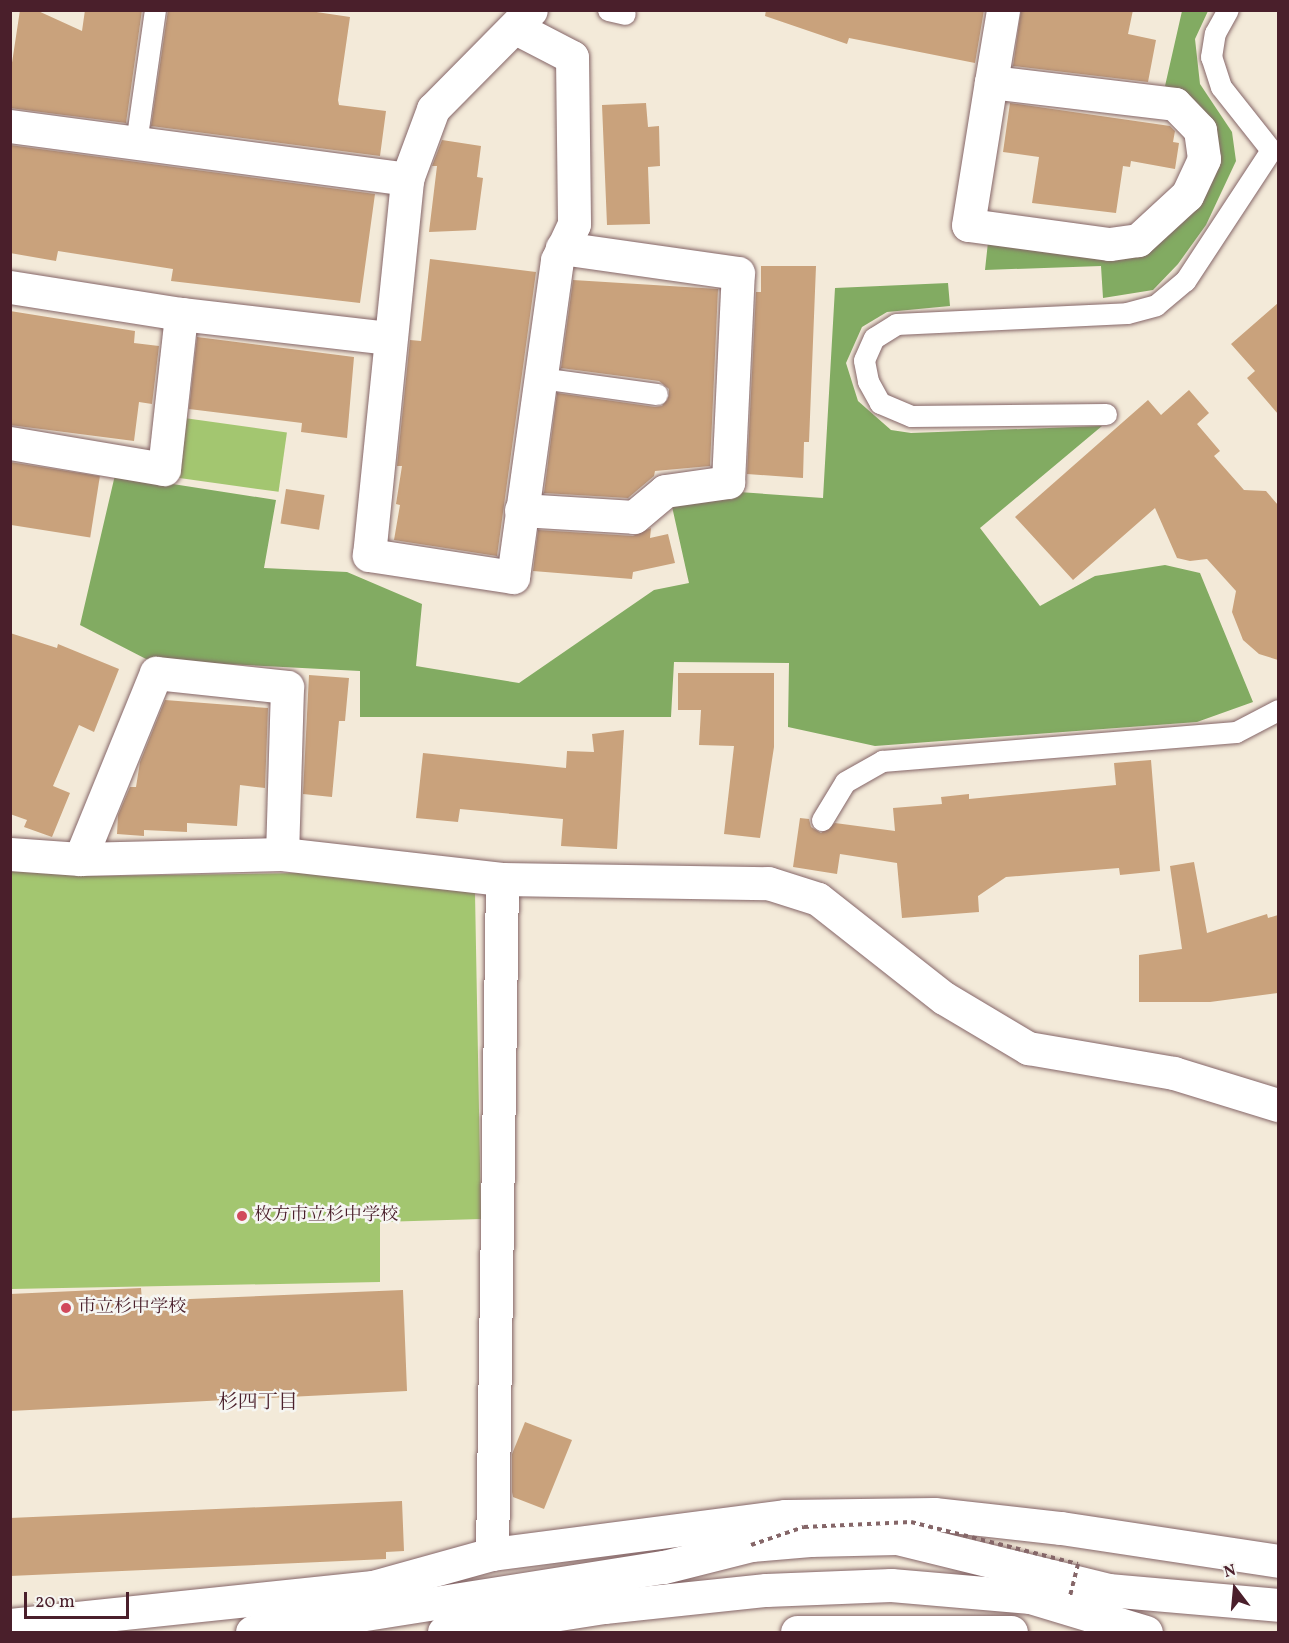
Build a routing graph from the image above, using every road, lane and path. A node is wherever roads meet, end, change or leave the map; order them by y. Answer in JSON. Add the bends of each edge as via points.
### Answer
{"nodes":[{"id":1,"x":155,"y":10,"type":"edge"},
{"id":2,"x":1004,"y":10,"type":"edge"},
{"id":3,"x":1228,"y":10,"type":"edge"},
{"id":4,"x":523,"y":19,"type":"edge"},
{"id":5,"x":991,"y":82,"type":"junction"},
{"id":6,"x":10,"y":126,"type":"edge"},
{"id":7,"x":136,"y":143,"type":"junction"},
{"id":8,"x":407,"y":178,"type":"junction"},
{"id":9,"x":562,"y":248,"type":"junction"},
{"id":10,"x":10,"y":287,"type":"edge"},
{"id":11,"x":181,"y":314,"type":"junction"},
{"id":12,"x":388,"y":338,"type":"junction"},
{"id":13,"x":541,"y":378,"type":"junction"},
{"id":14,"x":657,"y":394,"type":"dead end"},
{"id":15,"x":1106,"y":414,"type":"dead end"},
{"id":16,"x":10,"y":443,"type":"edge"},
{"id":17,"x":521,"y":510,"type":"junction"},
{"id":18,"x":1278,"y":710,"type":"edge"},
{"id":19,"x":822,"y":820,"type":"dead end"},
{"id":20,"x":10,"y":854,"type":"edge"},
{"id":21,"x":282,"y":854,"type":"junction"},
{"id":22,"x":80,"y":859,"type":"junction"},
{"id":23,"x":502,"y":879,"type":"junction"},
{"id":24,"x":1278,"y":1105,"type":"edge"},
{"id":25,"x":751,"y":1545,"type":"junction"},
{"id":26,"x":492,"y":1554,"type":"junction"},
{"id":27,"x":1278,"y":1561,"type":"edge"},
{"id":28,"x":1070,"y":1596,"type":"dead end"},
{"id":29,"x":1278,"y":1605,"type":"edge"},
{"id":30,"x":10,"y":1625,"type":"edge"},
{"id":31,"x":252,"y":1632,"type":"edge"},
{"id":32,"x":444,"y":1632,"type":"edge"},
{"id":33,"x":797,"y":1632,"type":"edge"},
{"id":34,"x":1011,"y":1632,"type":"edge"},
{"id":35,"x":1146,"y":1632,"type":"edge"}],
"edges":[{"from":1,"to":7,"type":"lane"},
{"from":2,"to":5,"type":"street"},
{"from":3,"to":15,"type":"lane","via":[[1215,33],[1211,57],[1221,87],[1271,150],[1185,281],[1156,305],[1127,313],[896,324],[874,338],[864,360],[868,381],[880,403],[911,416]]},
{"from":4,"to":8,"type":"street","via":[[433,108]]},
{"from":4,"to":9,"type":"street","via":[[572,57],[574,224]]},
{"from":5,"to":5,"type":"street","via":[[968,225],[1109,244],[1138,240],[1187,195],[1204,159],[1200,130],[1175,104]]},
{"from":6,"to":7,"type":"street"},
{"from":7,"to":8,"type":"street"},
{"from":8,"to":12,"type":"street"},
{"from":9,"to":13,"type":"street","via":[[557,260]]},
{"from":9,"to":17,"type":"street","via":[[738,273],[728,482],[665,491],[634,517]]},
{"from":10,"to":11,"type":"street"},
{"from":11,"to":12,"type":"street"},
{"from":11,"to":16,"type":"street","via":[[164,469]]},
{"from":12,"to":17,"type":"street","via":[[369,555],[513,577]]},
{"from":13,"to":14,"type":"lane"},
{"from":13,"to":17,"type":"street"},
{"from":18,"to":19,"type":"lane","via":[[1236,732],[882,761],[845,782]]},
{"from":20,"to":22,"type":"street"},
{"from":21,"to":22,"type":"street"},
{"from":21,"to":22,"type":"street","via":[[287,687],[156,673]]},
{"from":21,"to":23,"type":"street"},
{"from":23,"to":24,"type":"street","via":[[768,883],[818,899],[944,998],[1028,1048],[1174,1073]]},
{"from":23,"to":26,"type":"street"},
{"from":25,"to":28,"type":"path","bridge":true,"via":[[804,1527],[911,1522],[1078,1564]]},
{"from":25,"to":29,"type":"street","via":[[897,1538],[1108,1590]]},
{"from":25,"to":31,"type":"street","via":[[642,1571]]},
{"from":26,"to":27,"type":"street","via":[[785,1516],[934,1515],[1061,1528]]},
{"from":26,"to":30,"type":"street","via":[[373,1587]]},
{"from":32,"to":35,"type":"street","via":[[604,1607],[766,1590],[891,1585],[1030,1598]]},
{"from":33,"to":34,"type":"street"}]}
